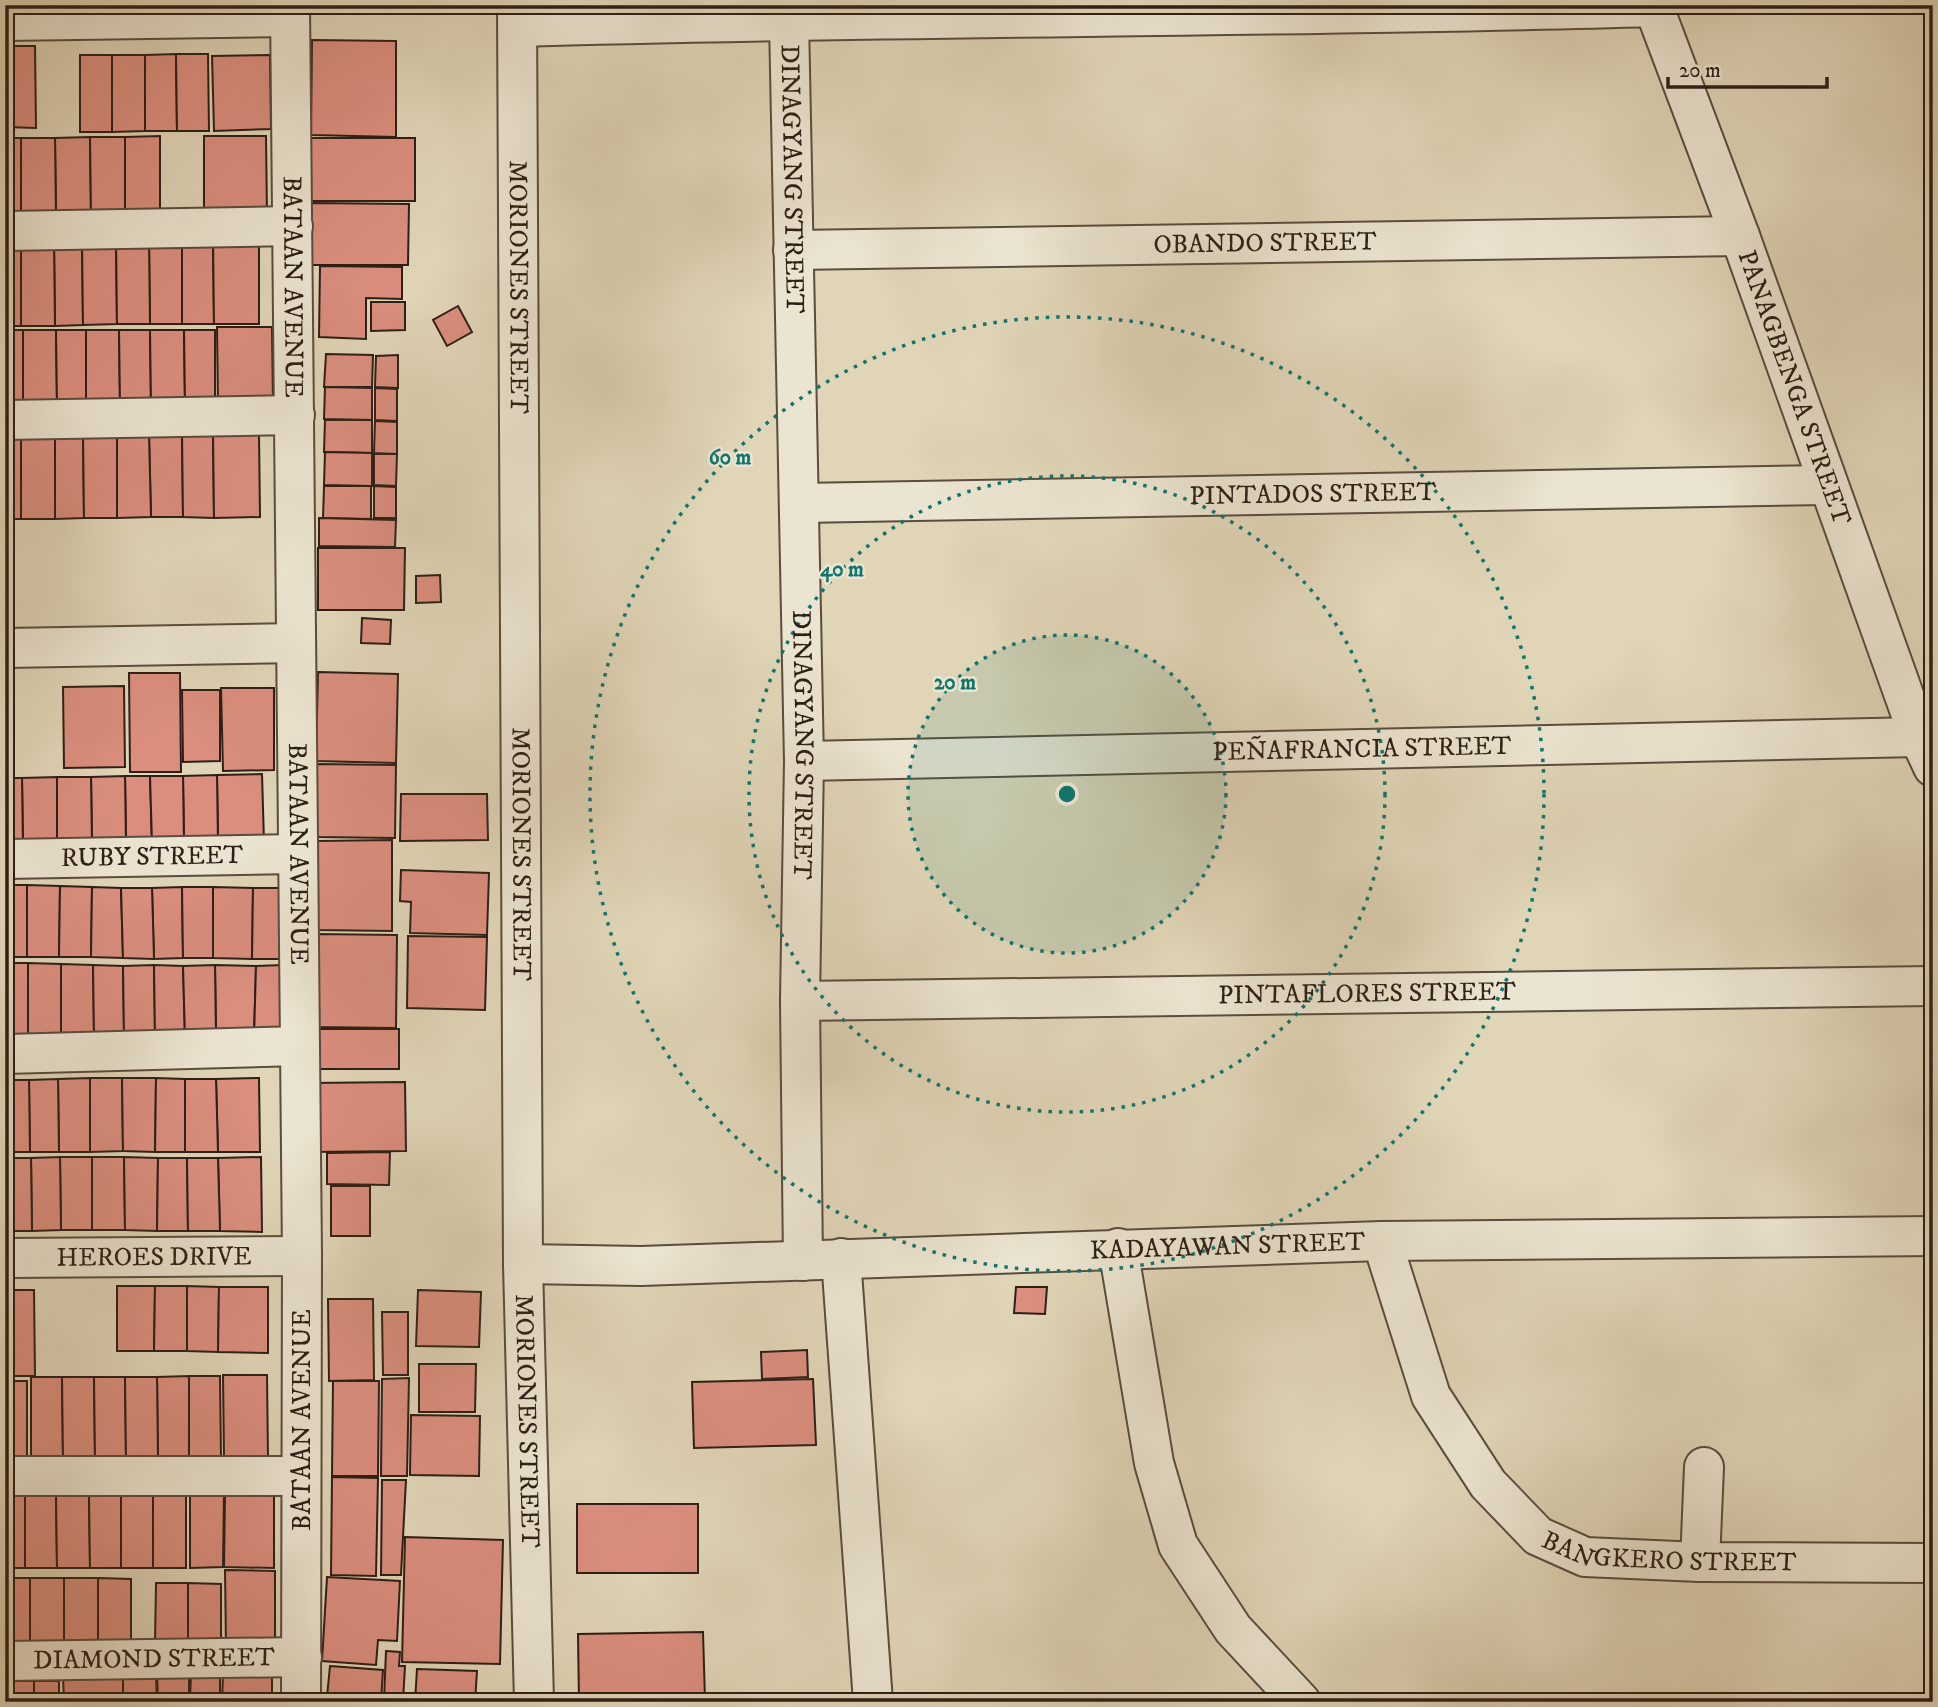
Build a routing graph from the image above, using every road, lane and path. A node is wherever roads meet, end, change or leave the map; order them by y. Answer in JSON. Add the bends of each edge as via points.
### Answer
{"nodes":[{"id":1,"x":1654,"y":6,"type":"edge"},
{"id":2,"x":290,"y":11,"type":"edge"},
{"id":3,"x":747,"y":13,"type":"edge"},
{"id":4,"x":518,"y":16,"type":"edge"},
{"id":5,"x":5,"y":21,"type":"edge"},
{"id":6,"x":789,"y":21,"type":"junction"},
{"id":7,"x":293,"y":226,"type":"junction"},
{"id":8,"x":5,"y":231,"type":"edge"},
{"id":9,"x":1740,"y":236,"type":"junction"},
{"id":10,"x":793,"y":250,"type":"junction"},
{"id":11,"x":295,"y":415,"type":"junction"},
{"id":12,"x":5,"y":421,"type":"edge"},
{"id":13,"x":1827,"y":485,"type":"junction"},
{"id":14,"x":800,"y":503,"type":"junction"},
{"id":15,"x":296,"y":643,"type":"junction"},
{"id":16,"x":5,"y":648,"type":"edge"},
{"id":17,"x":1926,"y":752,"type":"edge"},
{"id":18,"x":804,"y":761,"type":"junction"},
{"id":19,"x":297,"y":854,"type":"junction"},
{"id":20,"x":5,"y":859,"type":"edge"},
{"id":21,"x":1933,"y":986,"type":"edge"},
{"id":22,"x":800,"y":1001,"type":"junction"},
{"id":23,"x":300,"y":1046,"type":"junction"},
{"id":24,"x":5,"y":1054,"type":"edge"},
{"id":25,"x":1933,"y":1236,"type":"edge"},
{"id":26,"x":1382,"y":1241,"type":"junction"},
{"id":27,"x":1118,"y":1248,"type":"junction"},
{"id":28,"x":302,"y":1255,"type":"junction"},
{"id":29,"x":5,"y":1258,"type":"edge"},
{"id":30,"x":841,"y":1258,"type":"junction"},
{"id":31,"x":803,"y":1261,"type":"junction"},
{"id":32,"x":523,"y":1264,"type":"junction"},
{"id":33,"x":1704,"y":1467,"type":"dead end"},
{"id":34,"x":5,"y":1476,"type":"edge"},
{"id":35,"x":302,"y":1476,"type":"junction"},
{"id":36,"x":1700,"y":1562,"type":"junction"},
{"id":37,"x":1933,"y":1563,"type":"edge"},
{"id":38,"x":302,"y":1657,"type":"junction"},
{"id":39,"x":5,"y":1661,"type":"edge"},
{"id":40,"x":302,"y":1702,"type":"edge"},
{"id":41,"x":534,"y":1702,"type":"edge"},
{"id":42,"x":873,"y":1702,"type":"edge"},
{"id":43,"x":1301,"y":1702,"type":"edge"}],
"edges":[{"from":1,"to":6,"type":"street"},
{"from":1,"to":9,"type":"street","name":"PANAGBENGA STREET"},
{"from":2,"to":5,"type":"street"},
{"from":2,"to":7,"type":"street","name":"BATAAN AVENUE"},
{"from":3,"to":4,"type":"street"},
{"from":3,"to":6,"type":"street"},
{"from":4,"to":32,"type":"street","name":"MORIONES STREET"},
{"from":6,"to":10,"type":"street","name":"DINAGYANG STREET"},
{"from":7,"to":8,"type":"street"},
{"from":7,"to":11,"type":"street","name":"BATAAN AVENUE"},
{"from":9,"to":10,"type":"street","name":"OBANDO STREET"},
{"from":9,"to":13,"type":"street","name":"PANAGBENGA STREET"},
{"from":10,"to":14,"type":"street","name":"DINAGYANG STREET"},
{"from":11,"to":12,"type":"street"},
{"from":11,"to":15,"type":"street","name":"BATAAN AVENUE"},
{"from":13,"to":14,"type":"street","name":"PINTADOS STREET"},
{"from":13,"to":17,"type":"street","name":"PANAGBENGA STREET"},
{"from":14,"to":18,"type":"street","name":"DINAGYANG STREET"},
{"from":15,"to":16,"type":"street"},
{"from":15,"to":19,"type":"street","name":"BATAAN AVENUE"},
{"from":17,"to":18,"type":"street","name":"PEÑAFRANCIA STREET"},
{"from":18,"to":22,"type":"street","name":"DINAGYANG STREET"},
{"from":19,"to":20,"type":"street","name":"RUBY STREET"},
{"from":19,"to":23,"type":"street","name":"BATAAN AVENUE"},
{"from":21,"to":22,"type":"street","name":"PINTAFLORES STREET"},
{"from":22,"to":31,"type":"street","name":"DINAGYANG STREET"},
{"from":23,"to":24,"type":"street"},
{"from":23,"to":28,"type":"street","name":"BATAAN AVENUE"},
{"from":25,"to":26,"type":"street","name":"KADAYAWAN STREET"},
{"from":26,"to":27,"type":"street","name":"KADAYAWAN STREET"},
{"from":26,"to":36,"type":"street","name":"BANGKERO STREET","via":[[1431,1396],[1488,1484],[1538,1536],[1585,1557]]},
{"from":27,"to":30,"type":"street","name":"KADAYAWAN STREET"},
{"from":27,"to":43,"type":"street","via":[[1154,1463],[1178,1545],[1233,1629]]},
{"from":28,"to":29,"type":"street","name":"HEROES DRIVE"},
{"from":28,"to":35,"type":"street","name":"BATAAN AVENUE"},
{"from":30,"to":31,"type":"street","name":"KADAYAWAN STREET"},
{"from":30,"to":42,"type":"street"},
{"from":31,"to":32,"type":"street","name":"KADAYAWAN STREET"},
{"from":32,"to":41,"type":"street","name":"MORIONES STREET"},
{"from":33,"to":36,"type":"street"},
{"from":34,"to":35,"type":"street"},
{"from":35,"to":38,"type":"street","name":"BATAAN AVENUE"},
{"from":36,"to":37,"type":"street","name":"BANGKERO STREET"},
{"from":38,"to":39,"type":"street","name":"DIAMOND STREET"},
{"from":38,"to":40,"type":"street","name":"BATAAN AVENUE"}]}
